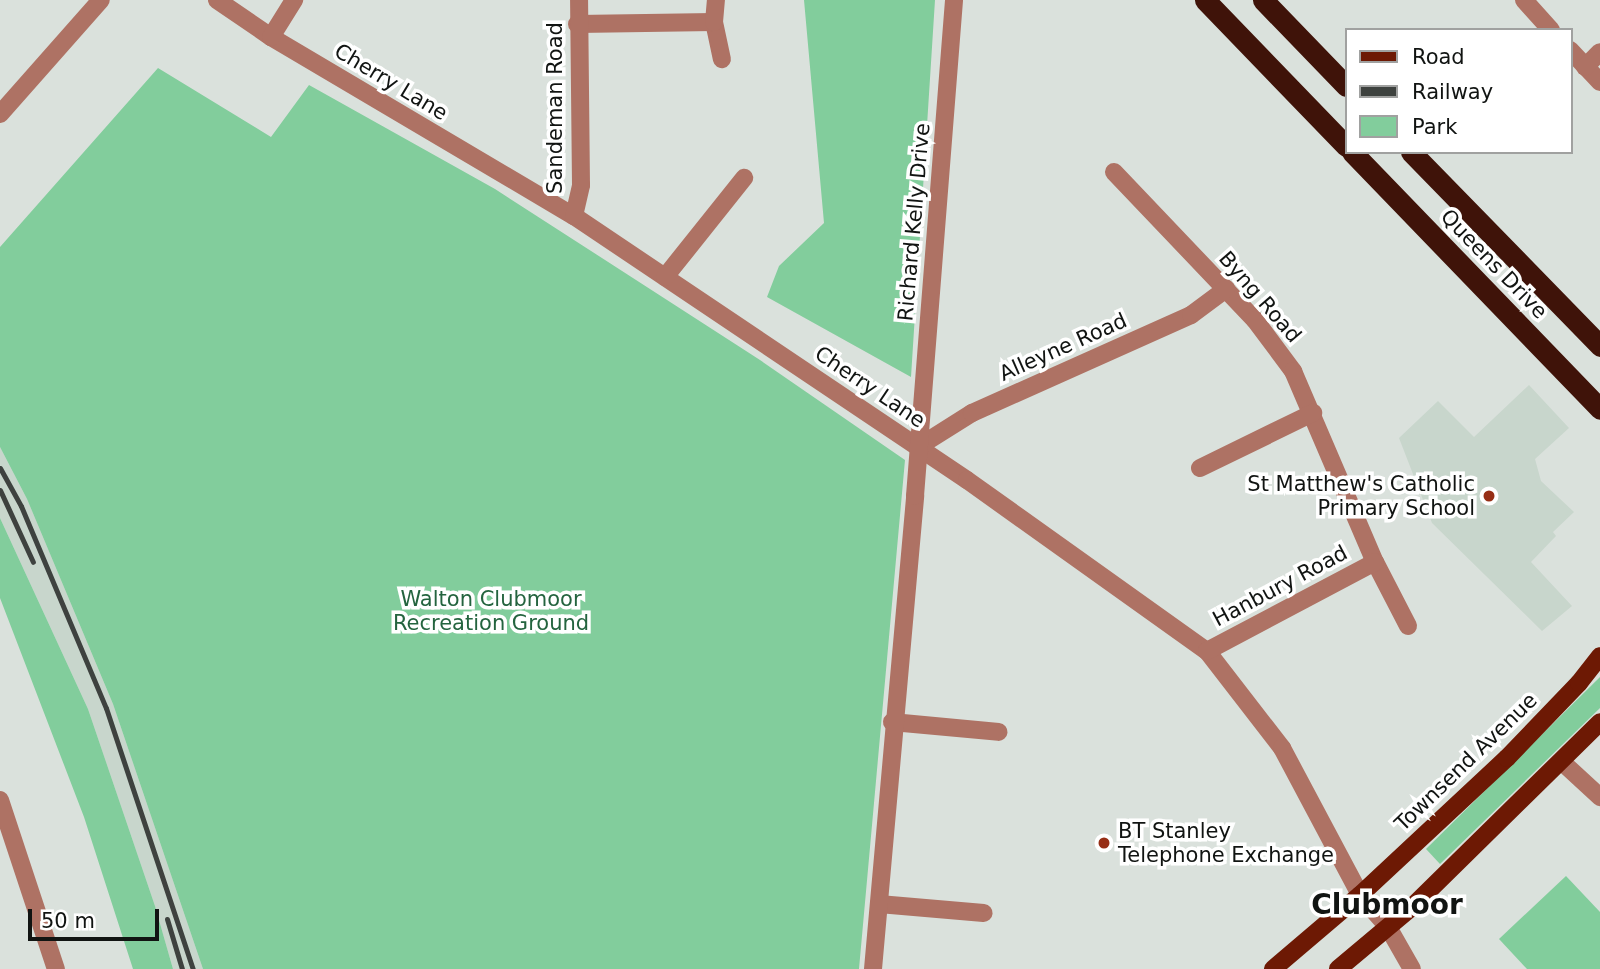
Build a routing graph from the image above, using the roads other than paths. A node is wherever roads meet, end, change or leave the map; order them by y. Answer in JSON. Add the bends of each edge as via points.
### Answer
{"nodes":[{"id":1,"x":100,"y":0,"type":"edge"},
{"id":2,"x":217,"y":0,"type":"edge"},
{"id":3,"x":294,"y":0,"type":"edge"},
{"id":4,"x":579,"y":0,"type":"edge"},
{"id":5,"x":716,"y":0,"type":"edge"},
{"id":6,"x":954,"y":0,"type":"edge"},
{"id":7,"x":1205,"y":0,"type":"edge"},
{"id":8,"x":1263,"y":0,"type":"edge"},
{"id":9,"x":1524,"y":0,"type":"edge"},
{"id":10,"x":714,"y":22,"type":"junction"},
{"id":11,"x":577,"y":24,"type":"junction"},
{"id":12,"x":1549,"y":28,"type":"edge"},
{"id":13,"x":271,"y":37,"type":"junction"},
{"id":14,"x":1572,"y":52,"type":"edge"},
{"id":15,"x":1600,"y":52,"type":"edge"},
{"id":16,"x":722,"y":59,"type":"dead end"},
{"id":17,"x":1585,"y":67,"type":"junction"},
{"id":18,"x":1600,"y":82,"type":"edge"},
{"id":19,"x":1344,"y":84,"type":"edge"},
{"id":20,"x":0,"y":114,"type":"edge"},
{"id":21,"x":1344,"y":144,"type":"edge"},
{"id":22,"x":1354,"y":154,"type":"edge"},
{"id":23,"x":1413,"y":154,"type":"edge"},
{"id":24,"x":1114,"y":172,"type":"dead end"},
{"id":25,"x":744,"y":178,"type":"dead end"},
{"id":26,"x":574,"y":216,"type":"junction"},
{"id":27,"x":665,"y":276,"type":"junction"},
{"id":28,"x":1226,"y":289,"type":"junction"},
{"id":29,"x":1600,"y":346,"type":"edge"},
{"id":30,"x":1600,"y":409,"type":"edge"},
{"id":31,"x":1313,"y":413,"type":"junction"},
{"id":32,"x":918,"y":447,"type":"junction"},
{"id":33,"x":1200,"y":468,"type":"dead end"},
{"id":34,"x":1375,"y":562,"type":"junction"},
{"id":35,"x":1408,"y":626,"type":"dead end"},
{"id":36,"x":1207,"y":651,"type":"junction"},
{"id":37,"x":1600,"y":656,"type":"edge"},
{"id":38,"x":892,"y":722,"type":"junction"},
{"id":39,"x":1600,"y":722,"type":"edge"},
{"id":40,"x":999,"y":732,"type":"dead end"},
{"id":41,"x":1562,"y":762,"type":"junction"},
{"id":42,"x":1600,"y":797,"type":"edge"},
{"id":43,"x":0,"y":800,"type":"edge"},
{"id":44,"x":7,"y":846,"type":"edge"},
{"id":45,"x":1360,"y":895,"type":"junction"},
{"id":46,"x":879,"y":904,"type":"junction"},
{"id":47,"x":984,"y":914,"type":"dead end"},
{"id":48,"x":1388,"y":927,"type":"junction"},
{"id":49,"x":56,"y":969,"type":"edge"},
{"id":50,"x":873,"y":969,"type":"edge"},
{"id":51,"x":1273,"y":969,"type":"edge"},
{"id":52,"x":1338,"y":969,"type":"edge"},
{"id":53,"x":1412,"y":969,"type":"edge"}],
"edges":[{"from":1,"to":20,"type":"street"},
{"from":2,"to":13,"type":"street","name":"Cherry Lane"},
{"from":3,"to":13,"type":"street"},
{"from":4,"to":11,"type":"street","name":"Sandeman Road"},
{"from":5,"to":10,"type":"street"},
{"from":6,"to":32,"type":"street","name":"Richard Kelly Drive"},
{"from":7,"to":21,"type":"highway"},
{"from":8,"to":19,"type":"highway"},
{"from":9,"to":12,"type":"street"},
{"from":10,"to":11,"type":"street"},
{"from":10,"to":16,"type":"street"},
{"from":11,"to":26,"type":"street","name":"Sandeman Road","via":[[580,184]]},
{"from":13,"to":26,"type":"street","name":"Cherry Lane"},
{"from":14,"to":17,"type":"street"},
{"from":15,"to":17,"type":"street"},
{"from":17,"to":18,"type":"street"},
{"from":22,"to":30,"type":"highway","name":"Queens Drive"},
{"from":23,"to":29,"type":"highway","name":"Queens Drive"},
{"from":24,"to":28,"type":"street","name":"Byng Road"},
{"from":25,"to":27,"type":"street"},
{"from":26,"to":27,"type":"street","name":"Cherry Lane"},
{"from":27,"to":32,"type":"street","name":"Cherry Lane"},
{"from":28,"to":31,"type":"street","name":"Byng Road","via":[[1293,371]]},
{"from":28,"to":32,"type":"street","name":"Alleyne Road","via":[[1191,315],[972,413]]},
{"from":31,"to":33,"type":"street"},
{"from":31,"to":34,"type":"street","name":"Byng Road"},
{"from":32,"to":36,"type":"street","name":"Cherry Lane"},
{"from":32,"to":38,"type":"street","name":"Richard Kelly Drive"},
{"from":34,"to":35,"type":"street","name":"Byng Road"},
{"from":34,"to":36,"type":"street","name":"Hanbury Road"},
{"from":36,"to":45,"type":"street","name":"Cherry Lane","via":[[1282,748]]},
{"from":37,"to":45,"type":"main road","name":"Townsend Avenue","via":[[1507,758]]},
{"from":38,"to":40,"type":"street"},
{"from":38,"to":46,"type":"street","name":"Richard Kelly Drive"},
{"from":39,"to":41,"type":"main road"},
{"from":41,"to":42,"type":"street"},
{"from":41,"to":48,"type":"main road"},
{"from":43,"to":44,"type":"street"},
{"from":44,"to":49,"type":"street"},
{"from":45,"to":48,"type":"street","name":"Cherry Lane"},
{"from":45,"to":51,"type":"main road","name":"Townsend Avenue"},
{"from":46,"to":47,"type":"street"},
{"from":46,"to":50,"type":"street","name":"Richard Kelly Drive"},
{"from":48,"to":52,"type":"main road"},
{"from":48,"to":53,"type":"street","name":"Cherry Lane"}]}
